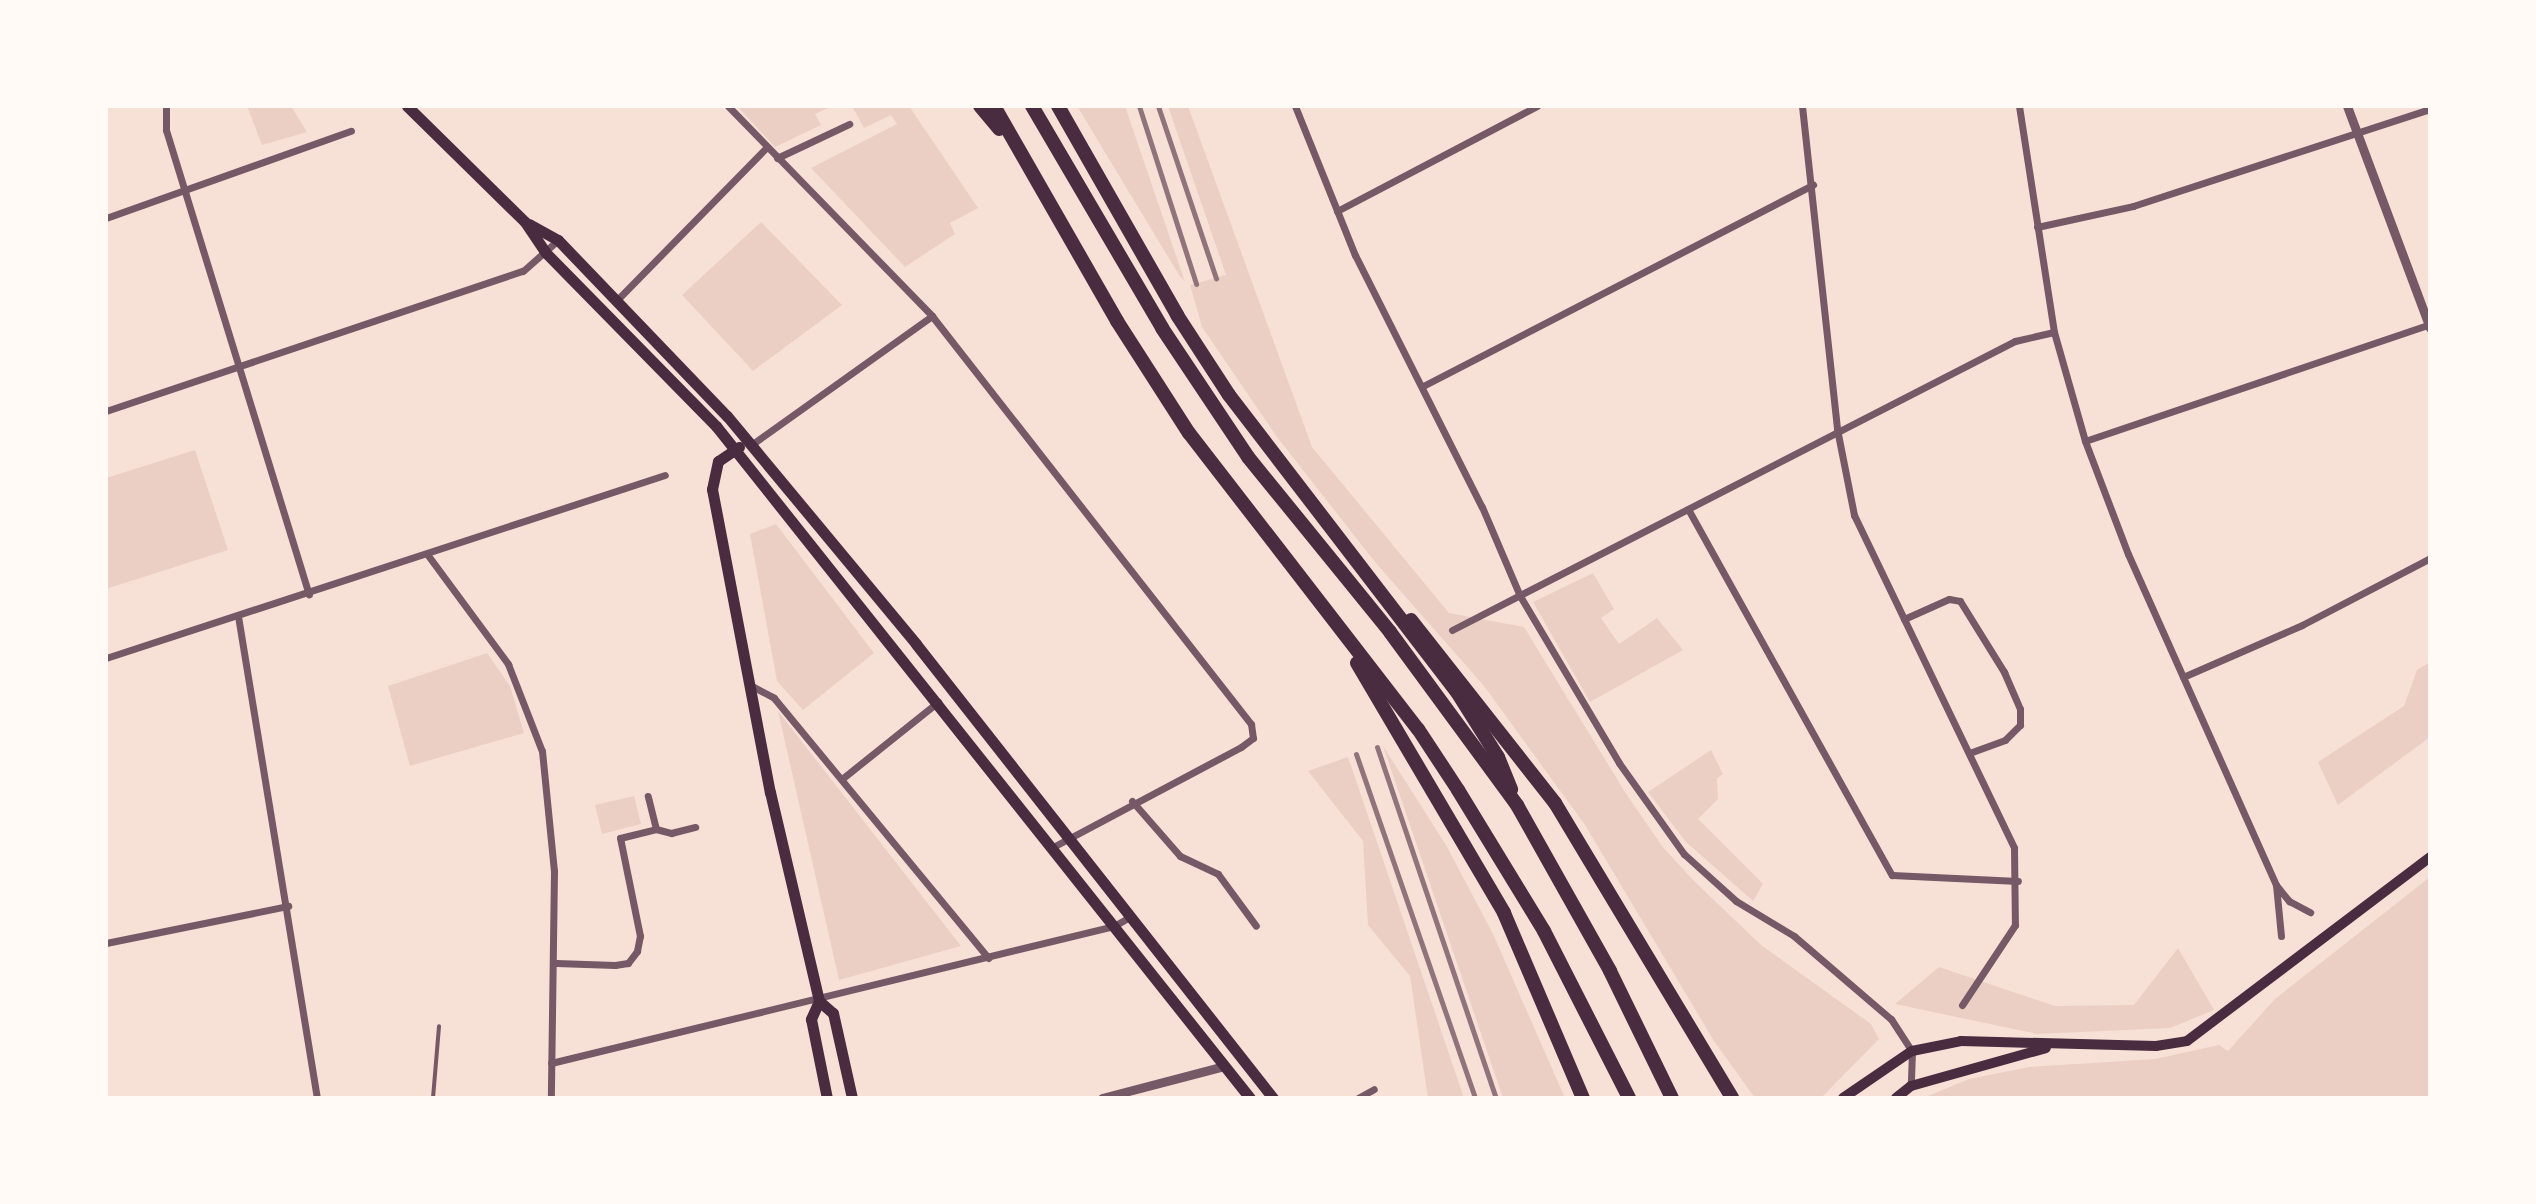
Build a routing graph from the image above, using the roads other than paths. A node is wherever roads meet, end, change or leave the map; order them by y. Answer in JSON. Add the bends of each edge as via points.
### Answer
{"nodes":[{"id":1,"x":166,"y":106,"type":"edge"},
{"id":2,"x":407,"y":106,"type":"edge"},
{"id":3,"x":728,"y":106,"type":"edge"},
{"id":4,"x":980,"y":106,"type":"edge"},
{"id":5,"x":994,"y":106,"type":"edge"},
{"id":6,"x":1032,"y":106,"type":"edge"},
{"id":7,"x":1058,"y":106,"type":"edge"},
{"id":8,"x":1295,"y":106,"type":"edge"},
{"id":9,"x":1537,"y":106,"type":"edge"},
{"id":10,"x":1802,"y":106,"type":"edge"},
{"id":11,"x":2019,"y":106,"type":"edge"},
{"id":12,"x":2347,"y":106,"type":"edge"},
{"id":13,"x":2430,"y":109,"type":"edge"},
{"id":14,"x":849,"y":124,"type":"dead end"},
{"id":15,"x":2355,"y":130,"type":"junction"},
{"id":16,"x":351,"y":131,"type":"dead end"},
{"id":17,"x":767,"y":147,"type":"junction"},
{"id":18,"x":1023,"y":157,"type":"junction"},
{"id":19,"x":777,"y":158,"type":"junction"},
{"id":20,"x":1813,"y":185,"type":"junction"},
{"id":21,"x":186,"y":192,"type":"junction"},
{"id":22,"x":1337,"y":211,"type":"junction"},
{"id":23,"x":106,"y":218,"type":"edge"},
{"id":24,"x":525,"y":222,"type":"junction"},
{"id":25,"x":2037,"y":227,"type":"junction"},
{"id":26,"x":558,"y":240,"type":"junction"},
{"id":27,"x":546,"y":253,"type":"junction"},
{"id":28,"x":617,"y":300,"type":"junction"},
{"id":29,"x":932,"y":316,"type":"junction"},
{"id":30,"x":2429,"y":325,"type":"edge"},
{"id":31,"x":2054,"y":332,"type":"junction"},
{"id":32,"x":239,"y":365,"type":"junction"},
{"id":33,"x":1423,"y":386,"type":"junction"},
{"id":34,"x":106,"y":411,"type":"edge"},
{"id":35,"x":1837,"y":429,"type":"junction"},
{"id":36,"x":2085,"y":441,"type":"junction"},
{"id":37,"x":751,"y":445,"type":"junction"},
{"id":38,"x":733,"y":448,"type":"junction"},
{"id":39,"x":665,"y":475,"type":"dead end"},
{"id":40,"x":1688,"y":509,"type":"junction"},
{"id":41,"x":427,"y":554,"type":"junction"},
{"id":42,"x":2430,"y":558,"type":"edge"},
{"id":43,"x":1307,"y":586,"type":"junction"},
{"id":44,"x":1382,"y":592,"type":"junction"},
{"id":45,"x":309,"y":594,"type":"junction"},
{"id":46,"x":1520,"y":596,"type":"junction"},
{"id":47,"x":238,"y":616,"type":"junction"},
{"id":48,"x":1904,"y":619,"type":"junction"},
{"id":49,"x":1452,"y":630,"type":"dead end"},
{"id":50,"x":106,"y":658,"type":"edge"},
{"id":51,"x":2183,"y":677,"type":"junction"},
{"id":52,"x":750,"y":685,"type":"junction"},
{"id":53,"x":938,"y":702,"type":"junction"},
{"id":54,"x":1969,"y":753,"type":"junction"},
{"id":55,"x":843,"y":778,"type":"junction"},
{"id":56,"x":648,"y":796,"type":"dead end"},
{"id":57,"x":1132,"y":801,"type":"junction"},
{"id":58,"x":1517,"y":805,"type":"junction"},
{"id":59,"x":695,"y":827,"type":"dead end"},
{"id":60,"x":656,"y":829,"type":"junction"},
{"id":61,"x":1068,"y":836,"type":"junction"},
{"id":62,"x":1053,"y":847,"type":"junction"},
{"id":63,"x":2430,"y":857,"type":"edge"},
{"id":64,"x":2018,"y":881,"type":"junction"},
{"id":65,"x":2276,"y":885,"type":"junction"},
{"id":66,"x":288,"y":906,"type":"junction"},
{"id":67,"x":2310,"y":912,"type":"dead end"},
{"id":68,"x":1131,"y":916,"type":"junction"},
{"id":69,"x":1114,"y":926,"type":"junction"},
{"id":70,"x":1256,"y":926,"type":"dead end"},
{"id":71,"x":2281,"y":936,"type":"dead end"},
{"id":72,"x":106,"y":943,"type":"edge"},
{"id":73,"x":988,"y":958,"type":"junction"},
{"id":74,"x":556,"y":963,"type":"junction"},
{"id":75,"x":819,"y":1001,"type":"junction"},
{"id":76,"x":1962,"y":1005,"type":"dead end"},
{"id":77,"x":439,"y":1026,"type":"dead end"},
{"id":78,"x":2056,"y":1046,"type":"junction"},
{"id":79,"x":1912,"y":1051,"type":"junction"},
{"id":80,"x":551,"y":1063,"type":"junction"},
{"id":81,"x":1224,"y":1066,"type":"junction"},
{"id":82,"x":1911,"y":1086,"type":"junction"},
{"id":83,"x":1374,"y":1089,"type":"dead end"},
{"id":84,"x":317,"y":1098,"type":"edge"},
{"id":85,"x":433,"y":1098,"type":"edge"},
{"id":86,"x":551,"y":1098,"type":"edge"},
{"id":87,"x":827,"y":1098,"type":"edge"},
{"id":88,"x":852,"y":1098,"type":"edge"},
{"id":89,"x":1102,"y":1098,"type":"edge"},
{"id":90,"x":1250,"y":1098,"type":"edge"},
{"id":91,"x":1273,"y":1098,"type":"edge"},
{"id":92,"x":1358,"y":1098,"type":"edge"},
{"id":93,"x":1583,"y":1098,"type":"edge"},
{"id":94,"x":1629,"y":1098,"type":"edge"},
{"id":95,"x":1672,"y":1098,"type":"edge"},
{"id":96,"x":1735,"y":1098,"type":"edge"},
{"id":97,"x":1843,"y":1098,"type":"edge"},
{"id":98,"x":1896,"y":1098,"type":"edge"}],
"edges":[{"from":1,"to":21,"type":"street","via":[[166,130]]},
{"from":2,"to":24,"type":"main road"},
{"from":3,"to":17,"type":"street"},
{"from":4,"to":18,"type":"highway"},
{"from":5,"to":18,"type":"highway"},
{"from":6,"to":58,"type":"highway","via":[[1162,328],[1248,457],[1390,632]]},
{"from":7,"to":44,"type":"highway","via":[[1177,315],[1229,395]]},
{"from":8,"to":22,"type":"street"},
{"from":9,"to":22,"type":"street"},
{"from":10,"to":20,"type":"street"},
{"from":11,"to":25,"type":"street"},
{"from":12,"to":15,"type":"street"},
{"from":13,"to":15,"type":"street"},
{"from":14,"to":19,"type":"street"},
{"from":15,"to":25,"type":"street","via":[[2133,206]]},
{"from":15,"to":30,"type":"street"},
{"from":16,"to":21,"type":"street"},
{"from":17,"to":19,"type":"street"},
{"from":17,"to":28,"type":"street"},
{"from":18,"to":43,"type":"highway","via":[[1153,378]]},
{"from":19,"to":29,"type":"street"},
{"from":20,"to":33,"type":"street"},
{"from":20,"to":35,"type":"street"},
{"from":21,"to":23,"type":"street"},
{"from":21,"to":32,"type":"street"},
{"from":22,"to":33,"type":"street"},
{"from":24,"to":26,"type":"main road"},
{"from":24,"to":27,"type":"main road"},
{"from":25,"to":31,"type":"street"},
{"from":26,"to":27,"type":"street"},
{"from":26,"to":28,"type":"main road"},
{"from":27,"to":32,"type":"street","via":[[523,271]]},
{"from":27,"to":38,"type":"main road"},
{"from":28,"to":37,"type":"main road"},
{"from":29,"to":37,"type":"street"},
{"from":29,"to":57,"type":"street","via":[[1248,720],[1253,738]]},
{"from":30,"to":36,"type":"street"},
{"from":31,"to":35,"type":"street","via":[[2015,341]]},
{"from":31,"to":36,"type":"street"},
{"from":32,"to":34,"type":"street"},
{"from":32,"to":45,"type":"street"},
{"from":33,"to":46,"type":"street"},
{"from":35,"to":40,"type":"street"},
{"from":35,"to":48,"type":"street","via":[[1854,515]]},
{"from":36,"to":51,"type":"street"},
{"from":37,"to":38,"type":"main road"},
{"from":37,"to":61,"type":"main road"},
{"from":38,"to":52,"type":"main road","via":[[718,461],[712,489]]},
{"from":38,"to":53,"type":"main road"},
{"from":39,"to":41,"type":"street"},
{"from":40,"to":46,"type":"street"},
{"from":40,"to":64,"type":"street","via":[[1892,875]]},
{"from":41,"to":45,"type":"street"},
{"from":41,"to":74,"type":"street","via":[[508,664],[531,716],[542,751],[554,871]]},
{"from":42,"to":51,"type":"street","via":[[2302,625]]},
{"from":43,"to":93,"type":"highway","via":[[1405,738],[1504,913]]},
{"from":43,"to":94,"type":"highway","via":[[1418,729],[1489,840],[1576,991]]},
{"from":44,"to":58,"type":"highway","via":[[1474,718],[1498,757]]},
{"from":44,"to":96,"type":"highway","via":[[1429,636],[1555,803]]},
{"from":45,"to":47,"type":"street"},
{"from":46,"to":49,"type":"street"},
{"from":46,"to":79,"type":"street","via":[[1619,763],[1684,854],[1736,901],[1794,936],[1891,1019]]},
{"from":47,"to":50,"type":"street"},
{"from":47,"to":66,"type":"street"},
{"from":48,"to":54,"type":"street"},
{"from":48,"to":54,"type":"street","via":[[1949,599],[1960,601],[2004,672],[2020,709],[2020,725],[2005,740]]},
{"from":51,"to":65,"type":"street"},
{"from":52,"to":55,"type":"street","via":[[774,698]]},
{"from":52,"to":75,"type":"main road"},
{"from":53,"to":55,"type":"street"},
{"from":53,"to":62,"type":"main road"},
{"from":54,"to":64,"type":"street","via":[[2014,848]]},
{"from":55,"to":73,"type":"street"},
{"from":56,"to":60,"type":"street"},
{"from":57,"to":61,"type":"street"},
{"from":57,"to":70,"type":"street","via":[[1180,856],[1218,874]]},
{"from":58,"to":95,"type":"highway","via":[[1610,971]]},
{"from":59,"to":60,"type":"street","via":[[671,833]]},
{"from":60,"to":74,"type":"street","via":[[620,838],[640,936],[637,951],[628,963],[615,965]]},
{"from":61,"to":62,"type":"street"},
{"from":61,"to":68,"type":"main road"},
{"from":62,"to":69,"type":"main road"},
{"from":63,"to":78,"type":"main road","via":[[2187,1041]]},
{"from":64,"to":76,"type":"street","via":[[2015,925]]},
{"from":65,"to":67,"type":"street","via":[[2289,901]]},
{"from":65,"to":71,"type":"street"},
{"from":66,"to":72,"type":"street"},
{"from":66,"to":84,"type":"street"},
{"from":68,"to":69,"type":"street"},
{"from":68,"to":91,"type":"main road"},
{"from":69,"to":73,"type":"street"},
{"from":69,"to":81,"type":"main road"},
{"from":73,"to":75,"type":"street"},
{"from":74,"to":80,"type":"street"},
{"from":75,"to":80,"type":"street"},
{"from":75,"to":87,"type":"main road","via":[[811,1019]]},
{"from":75,"to":88,"type":"main road","via":[[833,1013]]},
{"from":77,"to":85,"type":"lane"},
{"from":78,"to":79,"type":"main road","via":[[1961,1041]]},
{"from":78,"to":82,"type":"main road"},
{"from":79,"to":82,"type":"street"},
{"from":79,"to":97,"type":"main road"},
{"from":80,"to":86,"type":"street"},
{"from":81,"to":89,"type":"street"},
{"from":81,"to":90,"type":"main road"},
{"from":82,"to":98,"type":"main road"},
{"from":83,"to":92,"type":"street"}]}
